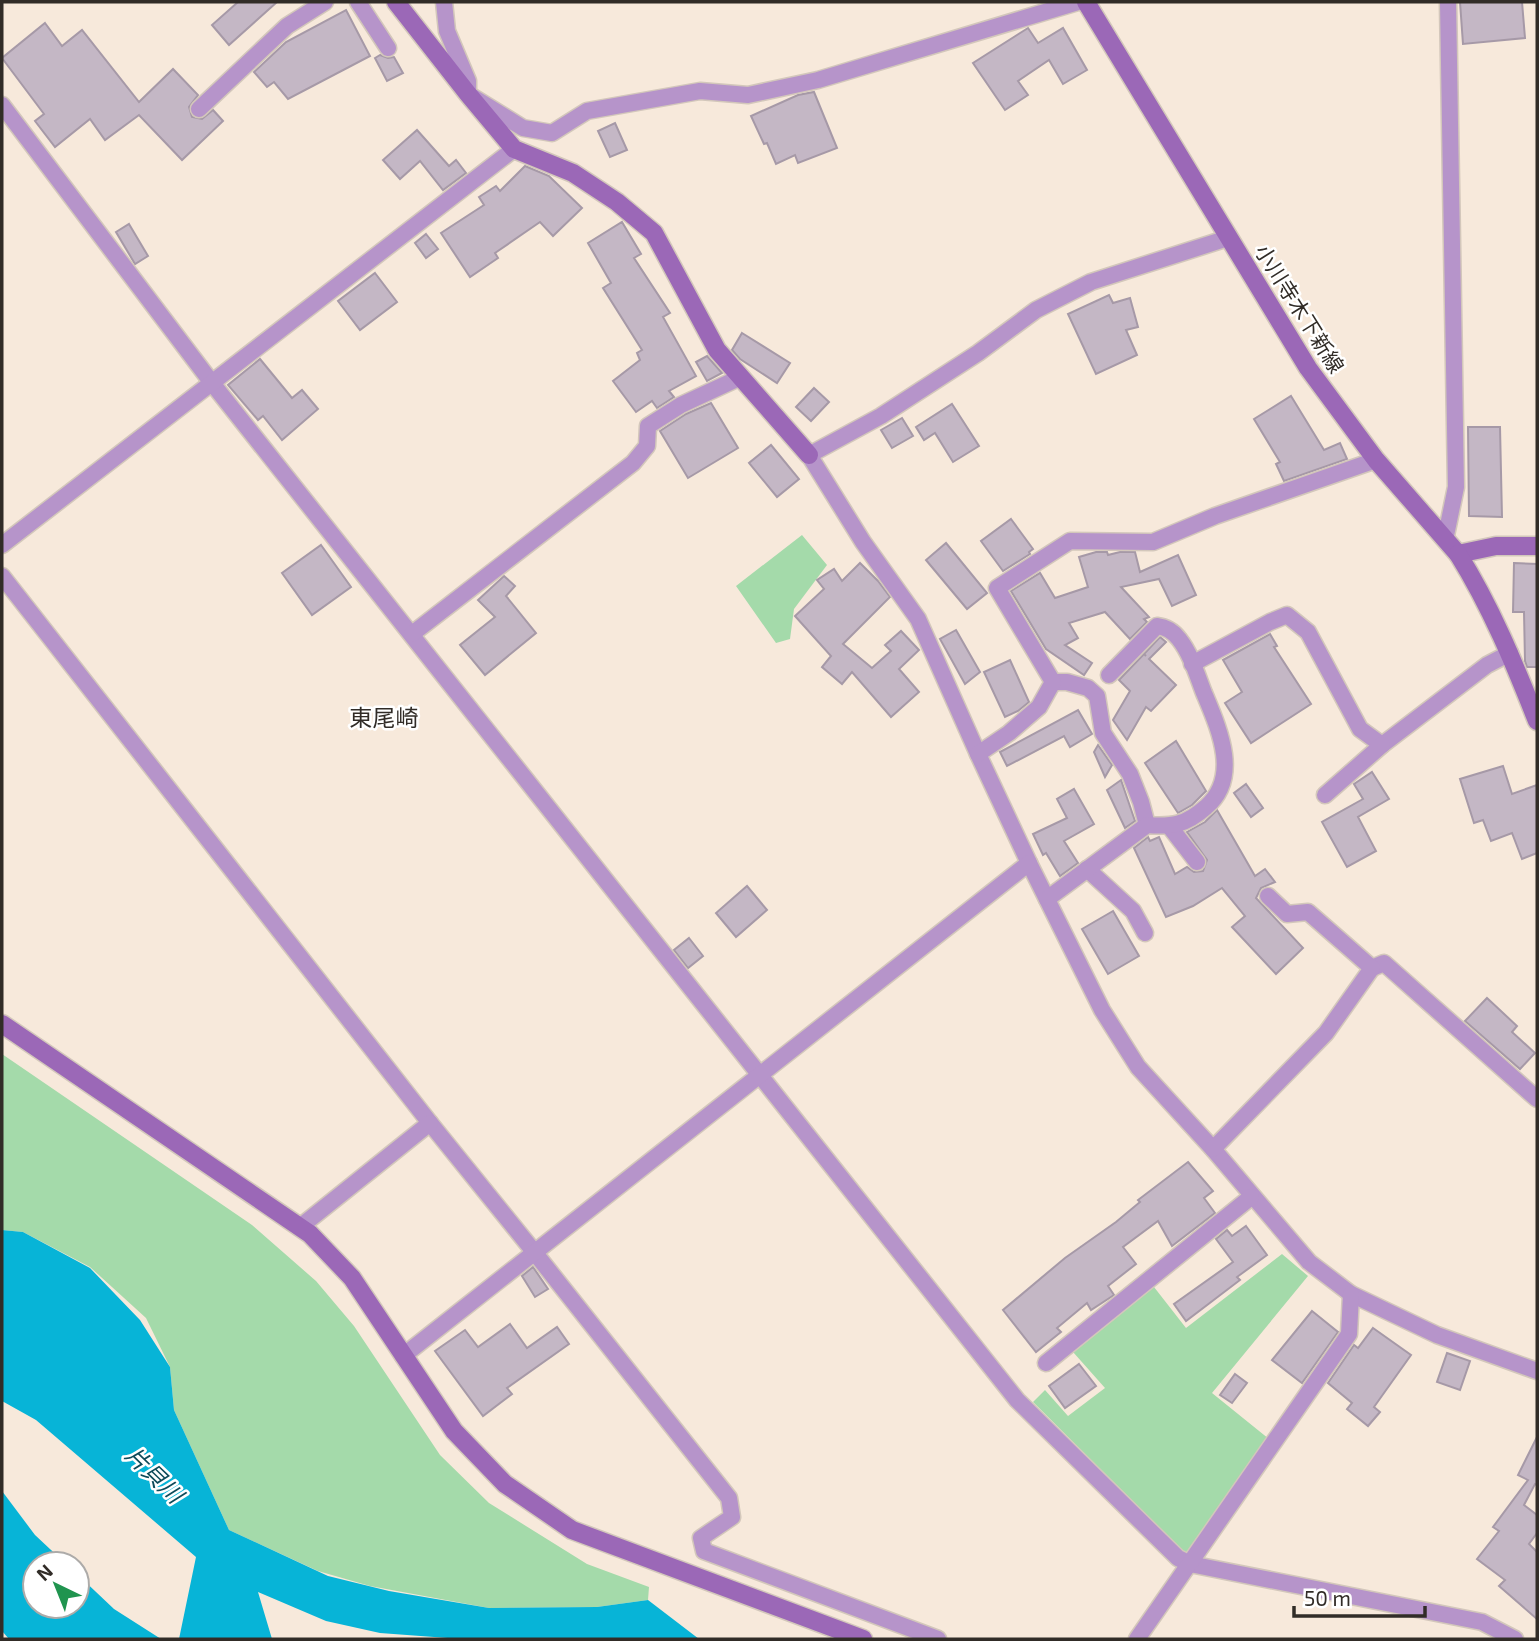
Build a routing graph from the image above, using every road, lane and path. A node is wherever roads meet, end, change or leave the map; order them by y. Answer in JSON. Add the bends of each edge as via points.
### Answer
{"nodes":[{"id":1,"x":325,"y":2,"type":"edge"},
{"id":2,"x":358,"y":2,"type":"edge"},
{"id":3,"x":396,"y":2,"type":"edge"},
{"id":4,"x":444,"y":2,"type":"edge"},
{"id":5,"x":1078,"y":2,"type":"edge"},
{"id":6,"x":1086,"y":2,"type":"edge"},
{"id":7,"x":1448,"y":2,"type":"edge"},
{"id":8,"x":388,"y":48,"type":"dead end"},
{"id":9,"x":468,"y":94,"type":"junction"},
{"id":10,"x":2,"y":105,"type":"edge"},
{"id":11,"x":199,"y":109,"type":"dead end"},
{"id":12,"x":514,"y":149,"type":"junction"},
{"id":13,"x":1228,"y":238,"type":"junction"},
{"id":14,"x":741,"y":377,"type":"junction"},
{"id":15,"x":212,"y":383,"type":"junction"},
{"id":16,"x":809,"y":454,"type":"junction"},
{"id":17,"x":1376,"y":460,"type":"junction"},
{"id":18,"x":1445,"y":540,"type":"junction"},
{"id":19,"x":2,"y":545,"type":"edge"},
{"id":20,"x":1537,"y":546,"type":"edge"},
{"id":21,"x":1458,"y":554,"type":"junction"},
{"id":22,"x":2,"y":576,"type":"edge"},
{"id":23,"x":412,"y":634,"type":"junction"},
{"id":24,"x":1510,"y":653,"type":"junction"},
{"id":25,"x":1192,"y":664,"type":"junction"},
{"id":26,"x":1109,"y":675,"type":"dead end"},
{"id":27,"x":1053,"y":682,"type":"junction"},
{"id":28,"x":1537,"y":721,"type":"edge"},
{"id":29,"x":1382,"y":745,"type":"junction"},
{"id":30,"x":978,"y":754,"type":"junction"},
{"id":31,"x":1325,"y":795,"type":"dead end"},
{"id":32,"x":1147,"y":825,"type":"junction"},
{"id":33,"x":1170,"y":827,"type":"junction"},
{"id":34,"x":1197,"y":862,"type":"dead end"},
{"id":35,"x":1029,"y":863,"type":"junction"},
{"id":36,"x":1087,"y":869,"type":"junction"},
{"id":37,"x":1268,"y":897,"type":"dead end"},
{"id":38,"x":1047,"y":899,"type":"junction"},
{"id":39,"x":1145,"y":933,"type":"dead end"},
{"id":40,"x":1373,"y":968,"type":"junction"},
{"id":41,"x":2,"y":1024,"type":"edge"},
{"id":42,"x":762,"y":1075,"type":"junction"},
{"id":43,"x":1537,"y":1099,"type":"edge"},
{"id":44,"x":430,"y":1123,"type":"junction"},
{"id":45,"x":1213,"y":1149,"type":"junction"},
{"id":46,"x":1251,"y":1197,"type":"junction"},
{"id":47,"x":300,"y":1227,"type":"junction"},
{"id":48,"x":535,"y":1253,"type":"junction"},
{"id":49,"x":1351,"y":1294,"type":"junction"},
{"id":50,"x":403,"y":1356,"type":"junction"},
{"id":51,"x":1046,"y":1363,"type":"dead end"},
{"id":52,"x":1537,"y":1371,"type":"edge"},
{"id":53,"x":1190,"y":1564,"type":"junction"},
{"id":54,"x":863,"y":1639,"type":"edge"},
{"id":55,"x":938,"y":1639,"type":"edge"},
{"id":56,"x":1137,"y":1639,"type":"edge"},
{"id":57,"x":1515,"y":1639,"type":"edge"}],
"edges":[{"from":1,"to":11,"type":"street","via":[[287,26]]},
{"from":2,"to":8,"type":"street"},
{"from":3,"to":9,"type":"street"},
{"from":4,"to":9,"type":"street","via":[[447,31],[468,81]]},
{"from":5,"to":9,"type":"street","via":[[818,80],[748,95],[700,91],[587,111],[552,133],[523,128]]},
{"from":6,"to":13,"type":"street","name":"小川寺木下新線"},
{"from":7,"to":18,"type":"street","via":[[1456,487]]},
{"from":9,"to":12,"type":"street"},
{"from":10,"to":15,"type":"street"},
{"from":12,"to":14,"type":"street","via":[[573,173],[654,233],[717,349]]},
{"from":12,"to":15,"type":"street"},
{"from":13,"to":16,"type":"street","via":[[1091,282],[1036,310],[978,354],[881,416]]},
{"from":13,"to":17,"type":"street","name":"小川寺木下新線","via":[[1308,368]]},
{"from":14,"to":16,"type":"street"},
{"from":14,"to":23,"type":"street","via":[[648,426],[646,446],[633,463]]},
{"from":15,"to":19,"type":"street"},
{"from":15,"to":23,"type":"street"},
{"from":16,"to":30,"type":"street","via":[[918,619]]},
{"from":17,"to":18,"type":"street","name":"小川寺木下新線"},
{"from":17,"to":27,"type":"street","via":[[1153,542],[1070,541],[997,588]]},
{"from":18,"to":21,"type":"street","name":"小川寺木下新線"},
{"from":20,"to":21,"type":"street"},
{"from":21,"to":24,"type":"street","name":"小川寺木下新線","via":[[1480,588]]},
{"from":22,"to":44,"type":"street"},
{"from":23,"to":42,"type":"street"},
{"from":24,"to":28,"type":"street","name":"小川寺木下新線"},
{"from":24,"to":29,"type":"street","via":[[1487,665]]},
{"from":25,"to":26,"type":"street","via":[[1180,639],[1166,627],[1157,626]]},
{"from":25,"to":29,"type":"street","via":[[1287,615],[1308,632],[1360,729]]},
{"from":25,"to":33,"type":"street","via":[[1217,725],[1226,778],[1214,800],[1195,817]]},
{"from":27,"to":30,"type":"street","via":[[1039,707]]},
{"from":27,"to":32,"type":"street","via":[[1088,688],[1097,696],[1103,733],[1130,774]]},
{"from":29,"to":31,"type":"street"},
{"from":30,"to":35,"type":"street"},
{"from":32,"to":33,"type":"street"},
{"from":32,"to":36,"type":"street"},
{"from":33,"to":34,"type":"street"},
{"from":35,"to":38,"type":"street"},
{"from":35,"to":42,"type":"street"},
{"from":36,"to":38,"type":"street"},
{"from":36,"to":39,"type":"street","via":[[1133,911]]},
{"from":37,"to":40,"type":"street","via":[[1287,914],[1308,912]]},
{"from":38,"to":45,"type":"street","via":[[1102,1010],[1138,1067]]},
{"from":40,"to":43,"type":"street","via":[[1384,963]]},
{"from":40,"to":45,"type":"street","via":[[1326,1032]]},
{"from":41,"to":47,"type":"street"},
{"from":42,"to":48,"type":"street"},
{"from":42,"to":53,"type":"street","via":[[1017,1400],[1178,1558]]},
{"from":44,"to":47,"type":"street"},
{"from":44,"to":48,"type":"street"},
{"from":45,"to":46,"type":"street"},
{"from":46,"to":49,"type":"street","via":[[1309,1262]]},
{"from":46,"to":51,"type":"street"},
{"from":47,"to":50,"type":"street","via":[[352,1278]]},
{"from":48,"to":50,"type":"street"},
{"from":48,"to":55,"type":"street","via":[[729,1498],[732,1517],[701,1538],[704,1551]]},
{"from":49,"to":52,"type":"street","via":[[1437,1335]]},
{"from":49,"to":53,"type":"street","via":[[1349,1334]]},
{"from":50,"to":54,"type":"street","via":[[454,1431],[505,1484],[572,1530]]},
{"from":53,"to":56,"type":"street"},
{"from":53,"to":57,"type":"street","via":[[1482,1622]]}]}
